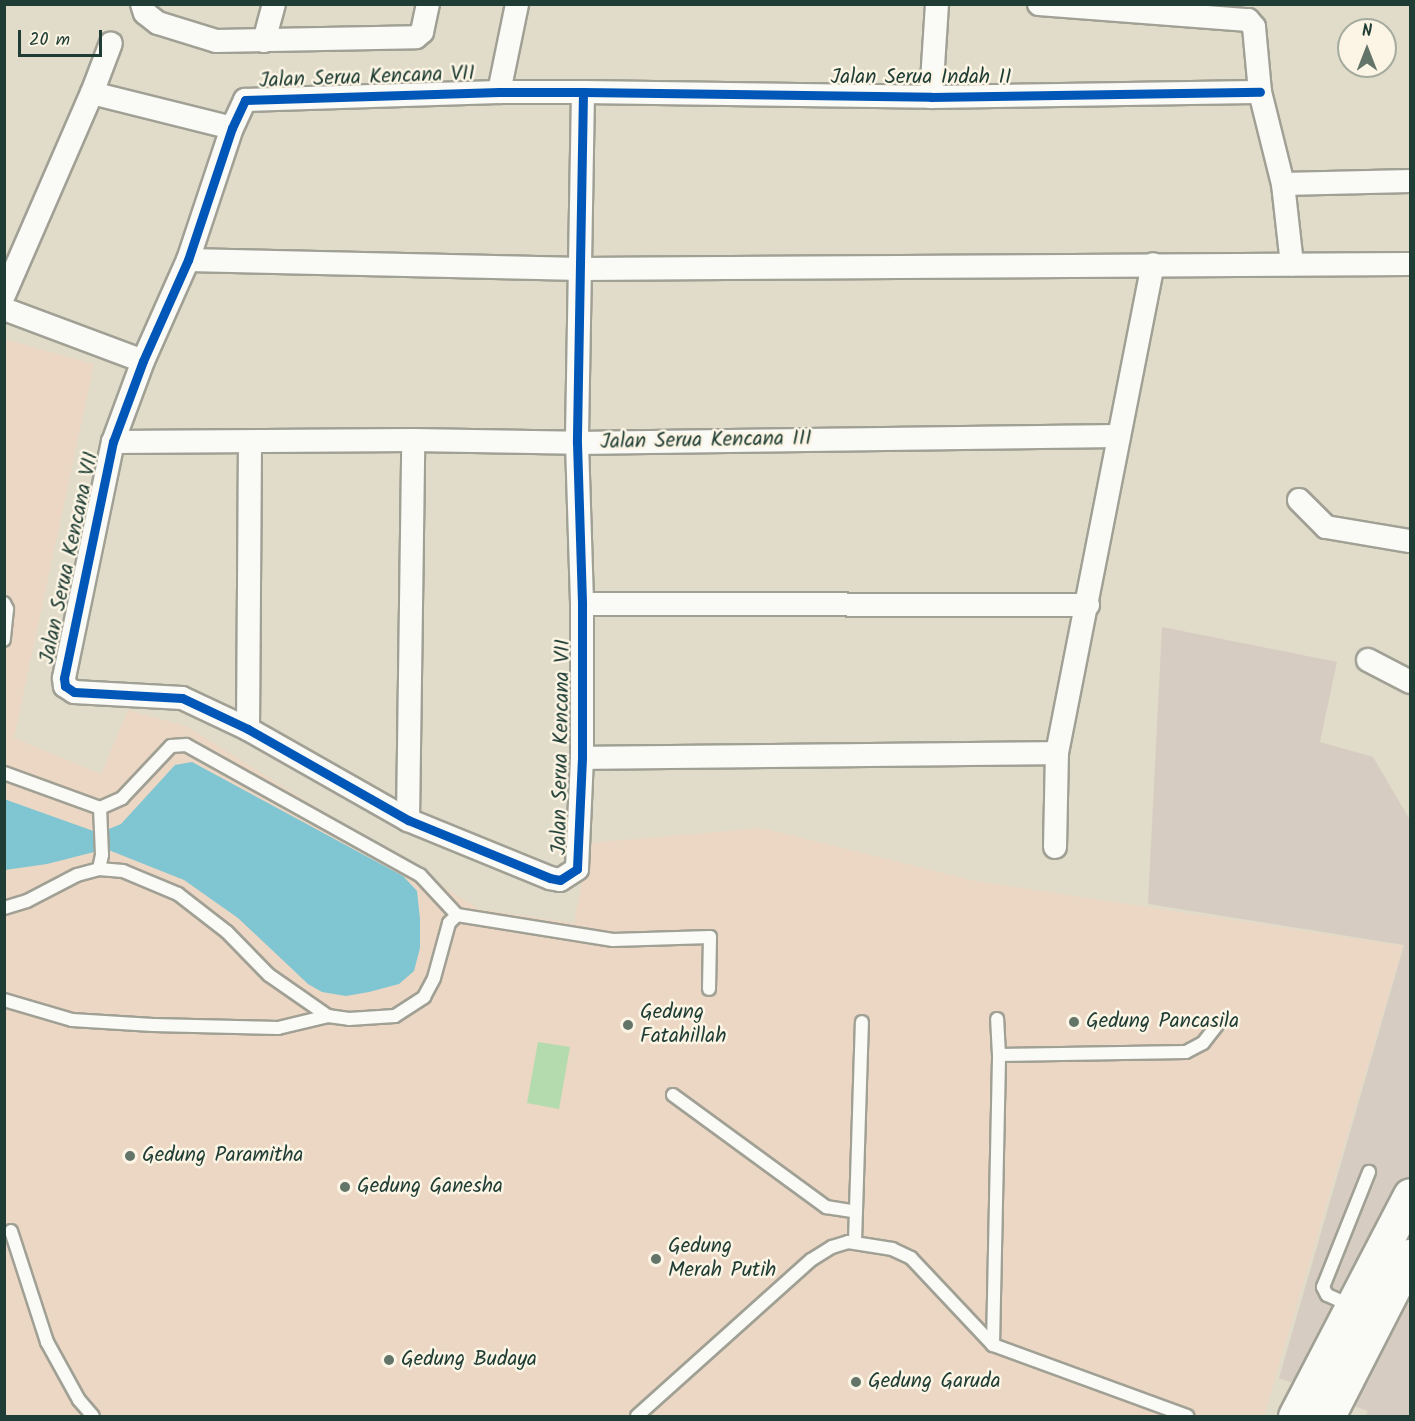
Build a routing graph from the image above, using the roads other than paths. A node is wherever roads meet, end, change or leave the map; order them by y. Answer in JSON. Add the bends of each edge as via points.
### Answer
{"nodes":[{"id":1,"x":274,"y":4,"type":"edge"},
{"id":2,"x":428,"y":4,"type":"edge"},
{"id":3,"x":517,"y":4,"type":"edge"},
{"id":4,"x":937,"y":4,"type":"edge"},
{"id":5,"x":1039,"y":4,"type":"edge"},
{"id":6,"x":144,"y":9,"type":"edge"},
{"id":7,"x":264,"y":41,"type":"junction"},
{"id":8,"x":111,"y":43,"type":"dead end"},
{"id":9,"x":498,"y":92,"type":"junction"},
{"id":10,"x":583,"y":92,"type":"junction"},
{"id":11,"x":1260,"y":92,"type":"junction"},
{"id":12,"x":93,"y":93,"type":"junction"},
{"id":13,"x":931,"y":97,"type":"junction"},
{"id":14,"x":232,"y":128,"type":"junction"},
{"id":15,"x":1410,"y":181,"type":"edge"},
{"id":16,"x":1283,"y":184,"type":"junction"},
{"id":17,"x":188,"y":260,"type":"junction"},
{"id":18,"x":1153,"y":264,"type":"junction"},
{"id":19,"x":1292,"y":264,"type":"junction"},
{"id":20,"x":1410,"y":264,"type":"edge"},
{"id":21,"x":581,"y":269,"type":"junction"},
{"id":22,"x":4,"y":295,"type":"edge"},
{"id":23,"x":4,"y":309,"type":"edge"},
{"id":24,"x":143,"y":361,"type":"junction"},
{"id":25,"x":1119,"y":436,"type":"junction"},
{"id":26,"x":413,"y":440,"type":"junction"},
{"id":27,"x":112,"y":442,"type":"junction"},
{"id":28,"x":250,"y":442,"type":"junction"},
{"id":29,"x":577,"y":442,"type":"junction"},
{"id":30,"x":1299,"y":500,"type":"dead end"},
{"id":31,"x":1410,"y":541,"type":"edge"},
{"id":32,"x":4,"y":603,"type":"edge"},
{"id":33,"x":582,"y":604,"type":"junction"},
{"id":34,"x":1088,"y":605,"type":"junction"},
{"id":35,"x":4,"y":639,"type":"edge"},
{"id":36,"x":1368,"y":660,"type":"dead end"},
{"id":37,"x":1410,"y":682,"type":"edge"},
{"id":38,"x":248,"y":729,"type":"junction"},
{"id":39,"x":1057,"y":753,"type":"junction"},
{"id":40,"x":582,"y":758,"type":"junction"},
{"id":41,"x":4,"y":773,"type":"edge"},
{"id":42,"x":100,"y":808,"type":"junction"},
{"id":43,"x":408,"y":820,"type":"junction"},
{"id":44,"x":1055,"y":846,"type":"dead end"},
{"id":45,"x":99,"y":869,"type":"junction"},
{"id":46,"x":4,"y":908,"type":"edge"},
{"id":47,"x":457,"y":915,"type":"junction"},
{"id":48,"x":709,"y":989,"type":"dead end"},
{"id":49,"x":4,"y":1000,"type":"edge"},
{"id":50,"x":327,"y":1016,"type":"junction"},
{"id":51,"x":997,"y":1019,"type":"dead end"},
{"id":52,"x":862,"y":1022,"type":"dead end"},
{"id":53,"x":1218,"y":1023,"type":"dead end"},
{"id":54,"x":999,"y":1055,"type":"junction"},
{"id":55,"x":673,"y":1095,"type":"dead end"},
{"id":56,"x":1369,"y":1172,"type":"dead end"},
{"id":57,"x":1410,"y":1195,"type":"edge"},
{"id":58,"x":856,"y":1212,"type":"junction"},
{"id":59,"x":11,"y":1231,"type":"dead end"},
{"id":60,"x":855,"y":1242,"type":"junction"},
{"id":61,"x":1410,"y":1256,"type":"edge"},
{"id":62,"x":1352,"y":1306,"type":"junction"},
{"id":63,"x":993,"y":1345,"type":"junction"},
{"id":64,"x":93,"y":1416,"type":"edge"},
{"id":65,"x":637,"y":1416,"type":"edge"},
{"id":66,"x":1187,"y":1416,"type":"edge"},
{"id":67,"x":1295,"y":1416,"type":"edge"},
{"id":68,"x":1328,"y":1416,"type":"edge"}],
"edges":[{"from":1,"to":7,"type":"street"},
{"from":2,"to":7,"type":"street","via":[[422,32],[416,37]]},
{"from":3,"to":9,"type":"street"},
{"from":4,"to":13,"type":"street"},
{"from":5,"to":11,"type":"street","via":[[1248,20],[1254,27]]},
{"from":6,"to":7,"type":"street","via":[[158,23],[204,39]]},
{"from":8,"to":12,"type":"street"},
{"from":9,"to":10,"type":"street","name":"Jalan Serua Kencana VII"},
{"from":9,"to":14,"type":"street","name":"Jalan Serua Kencana VII","via":[[253,98],[245,100]]},
{"from":10,"to":13,"type":"street","name":"Jalan Serua Indah II"},
{"from":10,"to":21,"type":"street","name":"Jalan Serua Kencana VII"},
{"from":11,"to":13,"type":"street","name":"Jalan Serua Indah II"},
{"from":11,"to":16,"type":"street"},
{"from":12,"to":14,"type":"street"},
{"from":12,"to":22,"type":"street"},
{"from":14,"to":17,"type":"street","name":"Jalan Serua Kencana VII"},
{"from":15,"to":16,"type":"street"},
{"from":16,"to":19,"type":"street"},
{"from":17,"to":21,"type":"street"},
{"from":17,"to":24,"type":"street","name":"Jalan Serua Kencana VII"},
{"from":18,"to":19,"type":"street"},
{"from":18,"to":21,"type":"street"},
{"from":18,"to":25,"type":"street"},
{"from":19,"to":20,"type":"street"},
{"from":21,"to":29,"type":"street","name":"Jalan Serua Kencana VII"},
{"from":23,"to":24,"type":"street"},
{"from":24,"to":27,"type":"street","name":"Jalan Serua Kencana VII"},
{"from":25,"to":29,"type":"street","name":"Jalan Serua Kencana III"},
{"from":25,"to":34,"type":"street"},
{"from":26,"to":28,"type":"street","name":"Jalan Serua Kencana III"},
{"from":26,"to":29,"type":"street","name":"Jalan Serua Kencana III"},
{"from":26,"to":43,"type":"street"},
{"from":27,"to":28,"type":"street","name":"Jalan Serua Kencana III"},
{"from":27,"to":38,"type":"street","name":"Jalan Serua Kencana VII","via":[[65,686],[74,692],[182,698]]},
{"from":28,"to":38,"type":"street"},
{"from":29,"to":33,"type":"street","name":"Jalan Serua Kencana VII"},
{"from":30,"to":31,"type":"street","via":[[1326,527]]},
{"from":32,"to":35,"type":"lane"},
{"from":33,"to":34,"type":"street"},
{"from":33,"to":40,"type":"street","name":"Jalan Serua Kencana VII"},
{"from":34,"to":39,"type":"street"},
{"from":36,"to":37,"type":"street"},
{"from":38,"to":43,"type":"street","name":"Jalan Serua Kencana VII"},
{"from":39,"to":40,"type":"street"},
{"from":39,"to":44,"type":"street"},
{"from":40,"to":43,"type":"street","name":"Jalan Serua Kencana VII","via":[[578,869],[560,880]]},
{"from":41,"to":42,"type":"lane"},
{"from":42,"to":45,"type":"lane"},
{"from":42,"to":47,"type":"lane","via":[[122,798],[171,746],[186,745],[420,875]]},
{"from":45,"to":46,"type":"lane","via":[[77,874],[27,901]]},
{"from":45,"to":50,"type":"lane","via":[[123,871],[177,894],[227,932],[269,975]]},
{"from":47,"to":48,"type":"lane","via":[[614,940],[710,937]]},
{"from":47,"to":50,"type":"lane","via":[[449,923],[434,978],[424,997],[395,1016]]},
{"from":49,"to":50,"type":"lane","via":[[72,1020],[153,1025],[278,1028]]},
{"from":51,"to":54,"type":"lane"},
{"from":52,"to":58,"type":"lane"},
{"from":53,"to":54,"type":"lane","via":[[1203,1043],[1186,1052]]},
{"from":54,"to":63,"type":"lane"},
{"from":55,"to":58,"type":"lane","via":[[826,1207]]},
{"from":56,"to":62,"type":"lane","via":[[1323,1287],[1327,1295]]},
{"from":57,"to":62,"type":"highway"},
{"from":58,"to":60,"type":"lane"},
{"from":59,"to":64,"type":"lane","via":[[47,1342],[79,1400]]},
{"from":60,"to":63,"type":"lane","via":[[892,1249],[911,1258]]},
{"from":60,"to":65,"type":"lane","via":[[832,1247],[811,1260]]},
{"from":61,"to":68,"type":"highway"},
{"from":62,"to":67,"type":"highway"},
{"from":63,"to":66,"type":"lane"}]}
